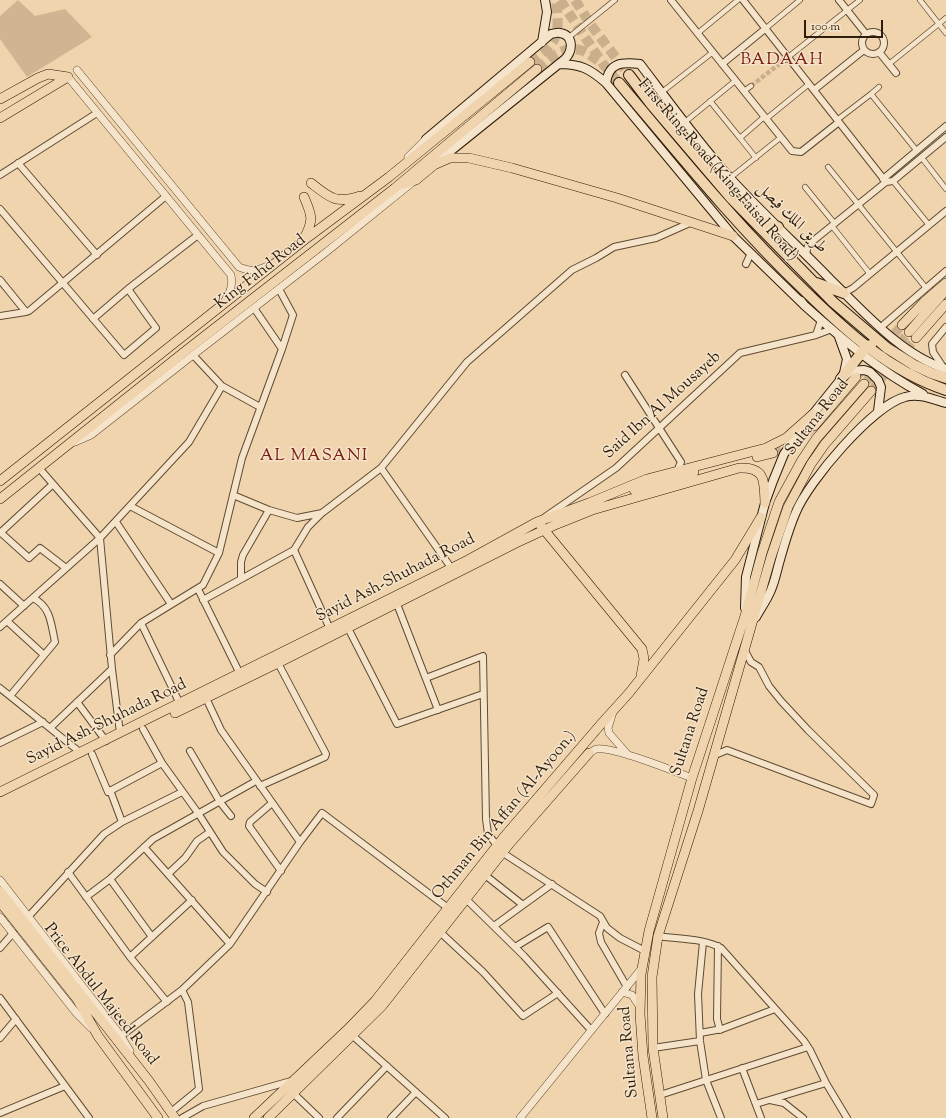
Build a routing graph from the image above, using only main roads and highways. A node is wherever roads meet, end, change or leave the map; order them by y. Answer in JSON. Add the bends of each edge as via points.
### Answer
{"nodes":[{"id":1,"x":545,"y":0,"type":"edge"},
{"id":2,"x":542,"y":42,"type":"junction"},
{"id":3,"x":530,"y":62,"type":"tunnel mouth"},
{"id":4,"x":559,"y":64,"type":"junction"},
{"id":5,"x":537,"y":69,"type":"tunnel mouth"},
{"id":6,"x":629,"y":75,"type":"tunnel mouth"},
{"id":7,"x":606,"y":83,"type":"junction"},
{"id":8,"x":619,"y":83,"type":"tunnel mouth"},
{"id":9,"x":0,"y":99,"type":"edge"},
{"id":10,"x":0,"y":118,"type":"edge"},
{"id":11,"x":426,"y":139,"type":"road end"},
{"id":12,"x":434,"y":165,"type":"junction"},
{"id":13,"x":311,"y":184,"type":"dead end"},
{"id":14,"x":395,"y":188,"type":"junction"},
{"id":15,"x":367,"y":193,"type":"junction"},
{"id":16,"x":304,"y":197,"type":"dead end"},
{"id":17,"x":337,"y":216,"type":"junction"},
{"id":18,"x":751,"y":218,"type":"junction"},
{"id":19,"x":326,"y":223,"type":"junction"},
{"id":20,"x":778,"y":227,"type":"junction"},
{"id":21,"x":341,"y":230,"type":"junction"},
{"id":22,"x":733,"y":236,"type":"junction"},
{"id":23,"x":303,"y":241,"type":"junction"},
{"id":24,"x":777,"y":245,"type":"junction"},
{"id":25,"x":770,"y":257,"type":"junction"},
{"id":26,"x":814,"y":282,"type":"junction"},
{"id":27,"x":946,"y":283,"type":"edge"},
{"id":28,"x":946,"y":290,"type":"edge"},
{"id":29,"x":844,"y":292,"type":"junction"},
{"id":30,"x":946,"y":304,"type":"edge"},
{"id":31,"x":804,"y":305,"type":"junction"},
{"id":32,"x":902,"y":325,"type":"tunnel mouth"},
{"id":33,"x":839,"y":335,"type":"junction"},
{"id":34,"x":882,"y":345,"type":"junction"},
{"id":35,"x":864,"y":350,"type":"junction"},
{"id":36,"x":946,"y":371,"type":"edge"},
{"id":37,"x":856,"y":377,"type":"tunnel mouth"},
{"id":38,"x":841,"y":379,"type":"junction"},
{"id":39,"x":864,"y":384,"type":"tunnel mouth"},
{"id":40,"x":946,"y":390,"type":"edge"},
{"id":41,"x":871,"y":391,"type":"tunnel mouth"},
{"id":42,"x":931,"y":398,"type":"junction"},
{"id":43,"x":946,"y":403,"type":"edge"},
{"id":44,"x":878,"y":411,"type":"junction"},
{"id":45,"x":813,"y":414,"type":"junction"},
{"id":46,"x":814,"y":426,"type":"tunnel mouth"},
{"id":47,"x":773,"y":452,"type":"tunnel mouth"},
{"id":48,"x":0,"y":481,"type":"edge"},
{"id":49,"x":0,"y":499,"type":"edge"},
{"id":50,"x":589,"y":503,"type":"junction"},
{"id":51,"x":765,"y":503,"type":"junction"},
{"id":52,"x":761,"y":518,"type":"junction"},
{"id":53,"x":537,"y":522,"type":"junction"},
{"id":54,"x":544,"y":530,"type":"junction"},
{"id":55,"x":745,"y":616,"type":"junction"},
{"id":56,"x":753,"y":621,"type":"junction"},
{"id":57,"x":640,"y":679,"type":"junction"},
{"id":58,"x":589,"y":753,"type":"road end"},
{"id":59,"x":1,"y":793,"type":"edge"},
{"id":60,"x":500,"y":849,"type":"junction"},
{"id":61,"x":0,"y":891,"type":"edge"},
{"id":62,"x":0,"y":902,"type":"edge"},
{"id":63,"x":173,"y":1115,"type":"edge"},
{"id":64,"x":155,"y":1117,"type":"edge"},
{"id":65,"x":254,"y":1118,"type":"edge"},
{"id":66,"x":268,"y":1118,"type":"edge"},
{"id":67,"x":652,"y":1118,"type":"edge"},
{"id":68,"x":663,"y":1118,"type":"edge"}],
"edges":[{"from":1,"to":2,"type":"main road","via":[[547,12]]},
{"from":2,"to":4,"type":"main road","via":[[550,34],[561,33],[568,38],[571,50]]},
{"from":2,"to":11,"type":"main road"},
{"from":3,"to":15,"type":"main road","name":"King Fahd Road"},
{"from":4,"to":7,"type":"main road","via":[[582,66]]},
{"from":4,"to":12,"type":"main road"},
{"from":5,"to":14,"type":"main road","name":"King Fahd Road"},
{"from":6,"to":18,"type":"highway","name":"First Ring Road (King Faisal Road)","via":[[651,104]]},
{"from":7,"to":20,"type":"main road","name":"طريق الملك فيصل","via":[[607,74],[615,65],[640,64],[730,178]]},
{"from":7,"to":22,"type":"main road"},
{"from":8,"to":25,"type":"highway","name":"First Ring Road (King Faisal Road)","via":[[722,205]]},
{"from":9,"to":10,"type":"main road","via":[[48,74],[68,77]]},
{"from":12,"to":14,"type":"main road","via":[[416,180]]},
{"from":12,"to":22,"type":"main road","via":[[450,158],[470,158],[512,168]]},
{"from":13,"to":15,"type":"main road","via":[[326,195],[341,200]]},
{"from":14,"to":21,"type":"main road","name":"King Fahd Road","via":[[366,216]]},
{"from":15,"to":17,"type":"main road","name":"King Fahd Road"},
{"from":16,"to":23,"type":"main road","via":[[311,218],[311,227]]},
{"from":17,"to":19,"type":"main road","name":"King Fahd Road"},
{"from":17,"to":21,"type":"main road","via":[[342,223]]},
{"from":18,"to":20,"type":"highway"},
{"from":18,"to":24,"type":"highway","name":"First Ring Road (King Faisal Road)"},
{"from":19,"to":21,"type":"main road","via":[[333,229]]},
{"from":19,"to":23,"type":"main road","name":"King Fahd Road"},
{"from":20,"to":29,"type":"main road","name":"طريق الملك فيصل"},
{"from":21,"to":49,"type":"main road","name":"King Fahd Road"},
{"from":22,"to":31,"type":"main road"},
{"from":23,"to":48,"type":"main road","name":"King Fahd Road"},
{"from":24,"to":25,"type":"highway"},
{"from":24,"to":26,"type":"highway","name":"First Ring Road (King Faisal Road)"},
{"from":25,"to":31,"type":"main road"},
{"from":25,"to":35,"type":"highway","name":"First Ring Road (King Faisal Road)"},
{"from":26,"to":29,"type":"highway"},
{"from":26,"to":34,"type":"highway","name":"First Ring Road (King Faisal Road)"},
{"from":27,"to":32,"type":"main road"},
{"from":28,"to":30,"type":"main road","via":[[913,335]]},
{"from":29,"to":36,"type":"main road","name":"طريق الملك فيصل","via":[[901,346]]},
{"from":31,"to":33,"type":"main road"},
{"from":33,"to":35,"type":"main road"},
{"from":33,"to":38,"type":"main road","via":[[847,359]]},
{"from":34,"to":35,"type":"highway","via":[[873,344]]},
{"from":34,"to":36,"type":"highway","name":"First Ring Road (King Faisal Road)","via":[[931,373]]},
{"from":35,"to":38,"type":"highway"},
{"from":35,"to":40,"type":"highway","name":"First Ring Road (King Faisal Road)","via":[[929,384]]},
{"from":35,"to":42,"type":"main road","via":[[875,365],[901,383]]},
{"from":37,"to":46,"type":"main road"},
{"from":38,"to":44,"type":"main road","via":[[851,371],[870,372],[878,380],[881,388]]},
{"from":38,"to":45,"type":"main road"},
{"from":39,"to":55,"type":"main road","name":"Sultana Road","via":[[816,439],[779,502]]},
{"from":41,"to":56,"type":"main road","name":"Sultana Road","via":[[825,444],[799,484],[781,526]]},
{"from":42,"to":43,"type":"main road"},
{"from":42,"to":44,"type":"main road","via":[[918,395],[904,397]]},
{"from":44,"to":56,"type":"main road","via":[[837,452],[804,495],[786,537],[771,591]]},
{"from":45,"to":50,"type":"main road","name":"Sayid Ash-Shuhada Road","via":[[786,438],[766,448],[646,479]]},
{"from":45,"to":51,"type":"main road","via":[[784,454]]},
{"from":47,"to":50,"type":"main road"},
{"from":50,"to":53,"type":"main road","name":"Sayid Ash-Shuhada Road"},
{"from":51,"to":52,"type":"main road"},
{"from":51,"to":54,"type":"main road","name":"Sayid Ash-Shuhada Road","via":[[761,475],[750,468],[739,468],[592,510]]},
{"from":52,"to":55,"type":"main road","via":[[746,577]]},
{"from":52,"to":57,"type":"main road","name":"Othman Bin Affan (Al-Ayoon.)","via":[[735,560]]},
{"from":53,"to":54,"type":"main road"},
{"from":53,"to":59,"type":"main road","name":"Sayid Ash-Shuhada Road","via":[[452,568]]},
{"from":54,"to":57,"type":"main road","via":[[642,649],[644,659]]},
{"from":54,"to":59,"type":"main road","name":"Sayid Ash-Shuhada Road","via":[[92,754]]},
{"from":55,"to":67,"type":"main road","name":"Sultana Road","via":[[692,778],[649,931],[642,968],[640,1007],[643,1056]]},
{"from":56,"to":68,"type":"main road","name":"Sultana Road","via":[[715,755],[658,936],[652,977],[653,1048]]},
{"from":57,"to":60,"type":"main road","name":"Othman Bin Affan (Al-Ayoon.)"},
{"from":58,"to":60,"type":"main road","name":"Othman Bin Affan (Al-Ayoon.)"},
{"from":60,"to":65,"type":"main road","name":"Othman Bin Affan (Al-Ayoon.)","via":[[448,908],[375,1001]]},
{"from":60,"to":66,"type":"main road","name":"Othman Bin Affan (Al-Ayoon.)","via":[[485,875],[382,1006]]},
{"from":61,"to":63,"type":"main road","name":"Price Abdul Majeed Road"},
{"from":62,"to":64,"type":"main road","name":"Price Abdul Majeed Road","via":[[76,999],[98,1036]]}]}
